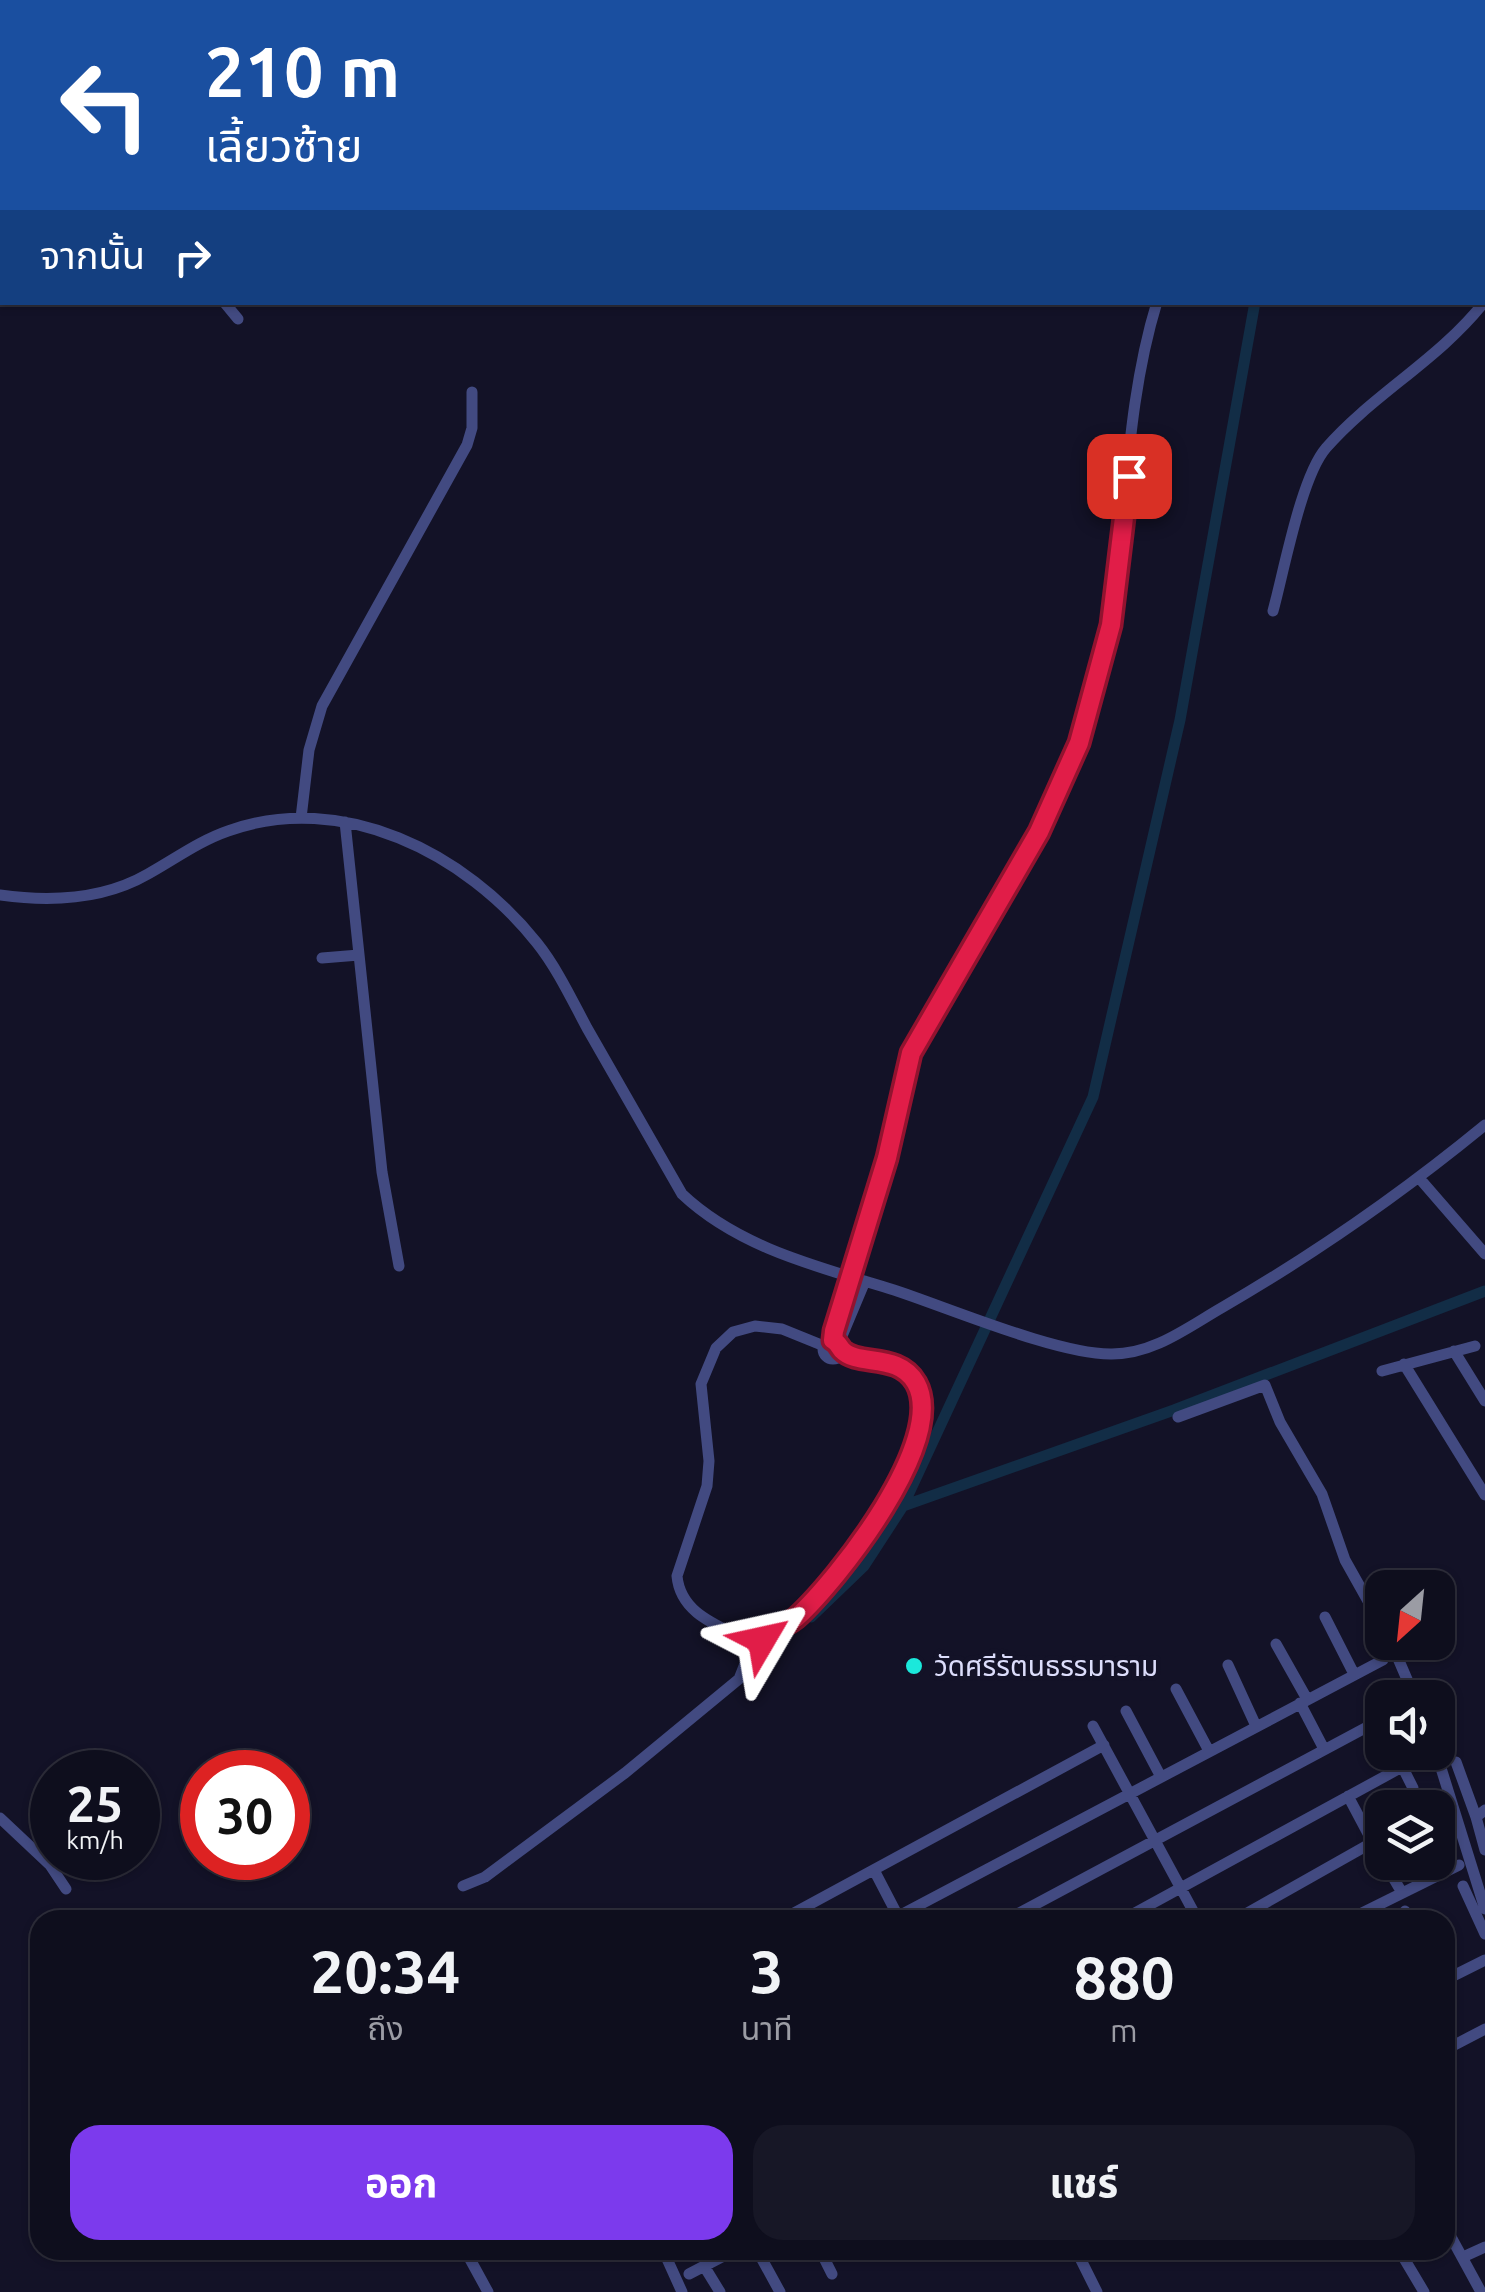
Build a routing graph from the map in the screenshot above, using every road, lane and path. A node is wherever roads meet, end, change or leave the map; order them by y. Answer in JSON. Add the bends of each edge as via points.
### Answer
{"nodes":[{"id":1,"x":226,"y":305,"type":"edge"},
{"id":2,"x":1156,"y":305,"type":"edge"},
{"id":3,"x":1481,"y":305,"type":"edge"},
{"id":4,"x":238,"y":319,"type":"dead end"},
{"id":5,"x":472,"y":392,"type":"dead end"},
{"id":6,"x":1274,"y":610,"type":"dead end"},
{"id":7,"x":301,"y":818,"type":"junction"},
{"id":8,"x":345,"y":822,"type":"junction"},
{"id":9,"x":0,"y":895,"type":"edge"},
{"id":10,"x":359,"y":955,"type":"junction"},
{"id":11,"x":322,"y":958,"type":"dead end"},
{"id":12,"x":1485,"y":1126,"type":"edge"},
{"id":13,"x":1420,"y":1178,"type":"junction"},
{"id":14,"x":1485,"y":1254,"type":"edge"},
{"id":15,"x":399,"y":1266,"type":"dead end"},
{"id":16,"x":849,"y":1276,"type":"junction"},
{"id":17,"x":865,"y":1281,"type":"junction"},
{"id":18,"x":846,"y":1312,"type":"junction"},
{"id":19,"x":834,"y":1345,"type":"junction"},
{"id":20,"x":1475,"y":1346,"type":"dead end"},
{"id":21,"x":1454,"y":1351,"type":"junction"},
{"id":22,"x":1404,"y":1364,"type":"junction"},
{"id":23,"x":1382,"y":1371,"type":"dead end"},
{"id":24,"x":1485,"y":1402,"type":"edge"},
{"id":25,"x":1178,"y":1417,"type":"dead end"},
{"id":26,"x":1485,"y":1494,"type":"edge"},
{"id":27,"x":1365,"y":1596,"type":"edge"},
{"id":28,"x":1325,"y":1617,"type":"dead end"},
{"id":29,"x":736,"y":1635,"type":"junction"},
{"id":30,"x":762,"y":1636,"type":"junction"},
{"id":31,"x":1276,"y":1644,"type":"dead end"},
{"id":32,"x":750,"y":1651,"type":"junction"},
{"id":33,"x":1383,"y":1660,"type":"dead end"},
{"id":34,"x":1228,"y":1665,"type":"dead end"},
{"id":35,"x":1354,"y":1674,"type":"junction"},
{"id":36,"x":1176,"y":1689,"type":"dead end"},
{"id":37,"x":1303,"y":1701,"type":"junction"},
{"id":38,"x":1126,"y":1710,"type":"dead end"},
{"id":39,"x":1094,"y":1726,"type":"dead end"},
{"id":40,"x":1256,"y":1726,"type":"junction"},
{"id":41,"x":1365,"y":1728,"type":"edge"},
{"id":42,"x":1104,"y":1745,"type":"junction"},
{"id":43,"x":1324,"y":1749,"type":"junction"},
{"id":44,"x":1209,"y":1751,"type":"junction"},
{"id":45,"x":1456,"y":1762,"type":"dead end"},
{"id":46,"x":1395,"y":1770,"type":"edge"},
{"id":47,"x":1404,"y":1770,"type":"edge"},
{"id":48,"x":1442,"y":1770,"type":"edge"},
{"id":49,"x":1160,"y":1776,"type":"junction"},
{"id":50,"x":1413,"y":1788,"type":"dead end"},
{"id":51,"x":1129,"y":1793,"type":"junction"},
{"id":52,"x":1348,"y":1796,"type":"junction"},
{"id":53,"x":1480,"y":1814,"type":"edge"},
{"id":54,"x":0,"y":1818,"type":"edge"},
{"id":55,"x":1365,"y":1821,"type":"edge"},
{"id":56,"x":1154,"y":1839,"type":"junction"},
{"id":57,"x":1365,"y":1847,"type":"edge"},
{"id":58,"x":1485,"y":1850,"type":"edge"},
{"id":59,"x":1458,"y":1864,"type":"dead end"},
{"id":60,"x":874,"y":1870,"type":"junction"},
{"id":61,"x":1394,"y":1880,"type":"edge"},
{"id":62,"x":463,"y":1886,"type":"dead end"},
{"id":63,"x":1463,"y":1886,"type":"dead end"},
{"id":64,"x":1180,"y":1888,"type":"junction"},
{"id":65,"x":66,"y":1889,"type":"dead end"},
{"id":66,"x":1401,"y":1891,"type":"junction"},
{"id":67,"x":1485,"y":1909,"type":"edge"},
{"id":68,"x":800,"y":1910,"type":"edge"},
{"id":69,"x":892,"y":1910,"type":"edge"},
{"id":70,"x":913,"y":1910,"type":"edge"},
{"id":71,"x":1024,"y":1910,"type":"edge"},
{"id":72,"x":1140,"y":1910,"type":"edge"},
{"id":73,"x":1192,"y":1910,"type":"edge"},
{"id":74,"x":1252,"y":1910,"type":"edge"},
{"id":75,"x":1366,"y":1910,"type":"edge"},
{"id":76,"x":1485,"y":1934,"type":"edge"},
{"id":77,"x":1485,"y":1960,"type":"edge"},
{"id":78,"x":1455,"y":1975,"type":"edge"},
{"id":79,"x":1485,"y":2029,"type":"edge"},
{"id":80,"x":1455,"y":2045,"type":"edge"},
{"id":81,"x":1455,"y":2243,"type":"edge"},
{"id":82,"x":1485,"y":2247,"type":"edge"},
{"id":83,"x":1463,"y":2257,"type":"junction"},
{"id":84,"x":470,"y":2260,"type":"edge"},
{"id":85,"x":668,"y":2260,"type":"edge"},
{"id":86,"x":716,"y":2260,"type":"edge"},
{"id":87,"x":762,"y":2260,"type":"edge"},
{"id":88,"x":825,"y":2260,"type":"edge"},
{"id":89,"x":1081,"y":2260,"type":"edge"},
{"id":90,"x":1404,"y":2260,"type":"edge"},
{"id":91,"x":704,"y":2266,"type":"junction"},
{"id":92,"x":689,"y":2274,"type":"dead end"},
{"id":93,"x":832,"y":2274,"type":"dead end"},
{"id":94,"x":488,"y":2292,"type":"edge"},
{"id":95,"x":682,"y":2292,"type":"edge"},
{"id":96,"x":720,"y":2292,"type":"edge"},
{"id":97,"x":780,"y":2292,"type":"edge"},
{"id":98,"x":1096,"y":2292,"type":"edge"},
{"id":99,"x":1424,"y":2292,"type":"edge"},
{"id":100,"x":1481,"y":2292,"type":"edge"}],
"edges":[{"from":1,"to":4,"type":"street"},
{"from":2,"to":16,"type":"street","via":[[1142,364],[1111,625],[1097,689],[1039,832],[911,1053],[887,1158]]},
{"from":3,"to":6,"type":"street","via":[[1325,449],[1307,488]]},
{"from":5,"to":7,"type":"street","via":[[467,445],[322,706]]},
{"from":7,"to":8,"type":"street"},
{"from":7,"to":9,"type":"street","via":[[232,829],[104,892],[68,899]]},
{"from":8,"to":10,"type":"street"},
{"from":8,"to":16,"type":"street","via":[[427,850],[503,905],[539,945],[682,1194],[706,1216],[731,1234]]},
{"from":10,"to":11,"type":"street"},
{"from":10,"to":15,"type":"street"},
{"from":12,"to":13,"type":"street"},
{"from":13,"to":14,"type":"street"},
{"from":13,"to":17,"type":"street","via":[[1316,1253],[1144,1350],[1098,1354]]},
{"from":16,"to":17,"type":"street"},
{"from":16,"to":18,"type":"street"},
{"from":17,"to":18,"type":"street"},
{"from":18,"to":19,"type":"street"},
{"from":19,"to":29,"type":"street","via":[[782,1328],[742,1328],[716,1348],[702,1374],[710,1461],[678,1587],[692,1610]]},
{"from":19,"to":30,"type":"street","via":[[911,1376],[924,1404],[920,1430],[866,1540],[796,1617]]},
{"from":20,"to":21,"type":"street"},
{"from":21,"to":22,"type":"street"},
{"from":21,"to":24,"type":"street"},
{"from":22,"to":23,"type":"street"},
{"from":22,"to":26,"type":"street"},
{"from":25,"to":27,"type":"street","via":[[1265,1385]]},
{"from":28,"to":35,"type":"street"},
{"from":29,"to":30,"type":"street","via":[[749,1624]]},
{"from":29,"to":32,"type":"street"},
{"from":30,"to":32,"type":"street"},
{"from":31,"to":37,"type":"street"},
{"from":32,"to":62,"type":"street","via":[[740,1680],[485,1876]]},
{"from":33,"to":35,"type":"street"},
{"from":34,"to":40,"type":"street"},
{"from":35,"to":37,"type":"street"},
{"from":36,"to":44,"type":"street"},
{"from":37,"to":40,"type":"street"},
{"from":37,"to":43,"type":"street"},
{"from":38,"to":49,"type":"street"},
{"from":39,"to":42,"type":"street"},
{"from":40,"to":44,"type":"street"},
{"from":41,"to":43,"type":"street"},
{"from":42,"to":51,"type":"street"},
{"from":42,"to":60,"type":"street"},
{"from":43,"to":56,"type":"street"},
{"from":44,"to":49,"type":"street"},
{"from":45,"to":53,"type":"street"},
{"from":46,"to":52,"type":"street"},
{"from":47,"to":50,"type":"street"},
{"from":48,"to":67,"type":"street"},
{"from":49,"to":51,"type":"street"},
{"from":51,"to":56,"type":"street"},
{"from":51,"to":70,"type":"street"},
{"from":52,"to":55,"type":"street"},
{"from":52,"to":64,"type":"street"},
{"from":53,"to":58,"type":"street"},
{"from":54,"to":65,"type":"street"},
{"from":56,"to":64,"type":"street"},
{"from":56,"to":71,"type":"street"},
{"from":57,"to":74,"type":"street"},
{"from":59,"to":66,"type":"street"},
{"from":60,"to":68,"type":"street"},
{"from":60,"to":69,"type":"street"},
{"from":61,"to":66,"type":"street"},
{"from":63,"to":76,"type":"street"},
{"from":64,"to":72,"type":"street"},
{"from":64,"to":73,"type":"street"},
{"from":66,"to":75,"type":"street"},
{"from":77,"to":78,"type":"street"},
{"from":79,"to":80,"type":"street"},
{"from":81,"to":83,"type":"street"},
{"from":82,"to":83,"type":"street"},
{"from":83,"to":100,"type":"street"},
{"from":84,"to":94,"type":"street"},
{"from":85,"to":95,"type":"street"},
{"from":86,"to":91,"type":"street"},
{"from":87,"to":97,"type":"street"},
{"from":88,"to":93,"type":"street"},
{"from":89,"to":98,"type":"street"},
{"from":90,"to":99,"type":"street"},
{"from":91,"to":92,"type":"street"},
{"from":91,"to":96,"type":"street"}]}
